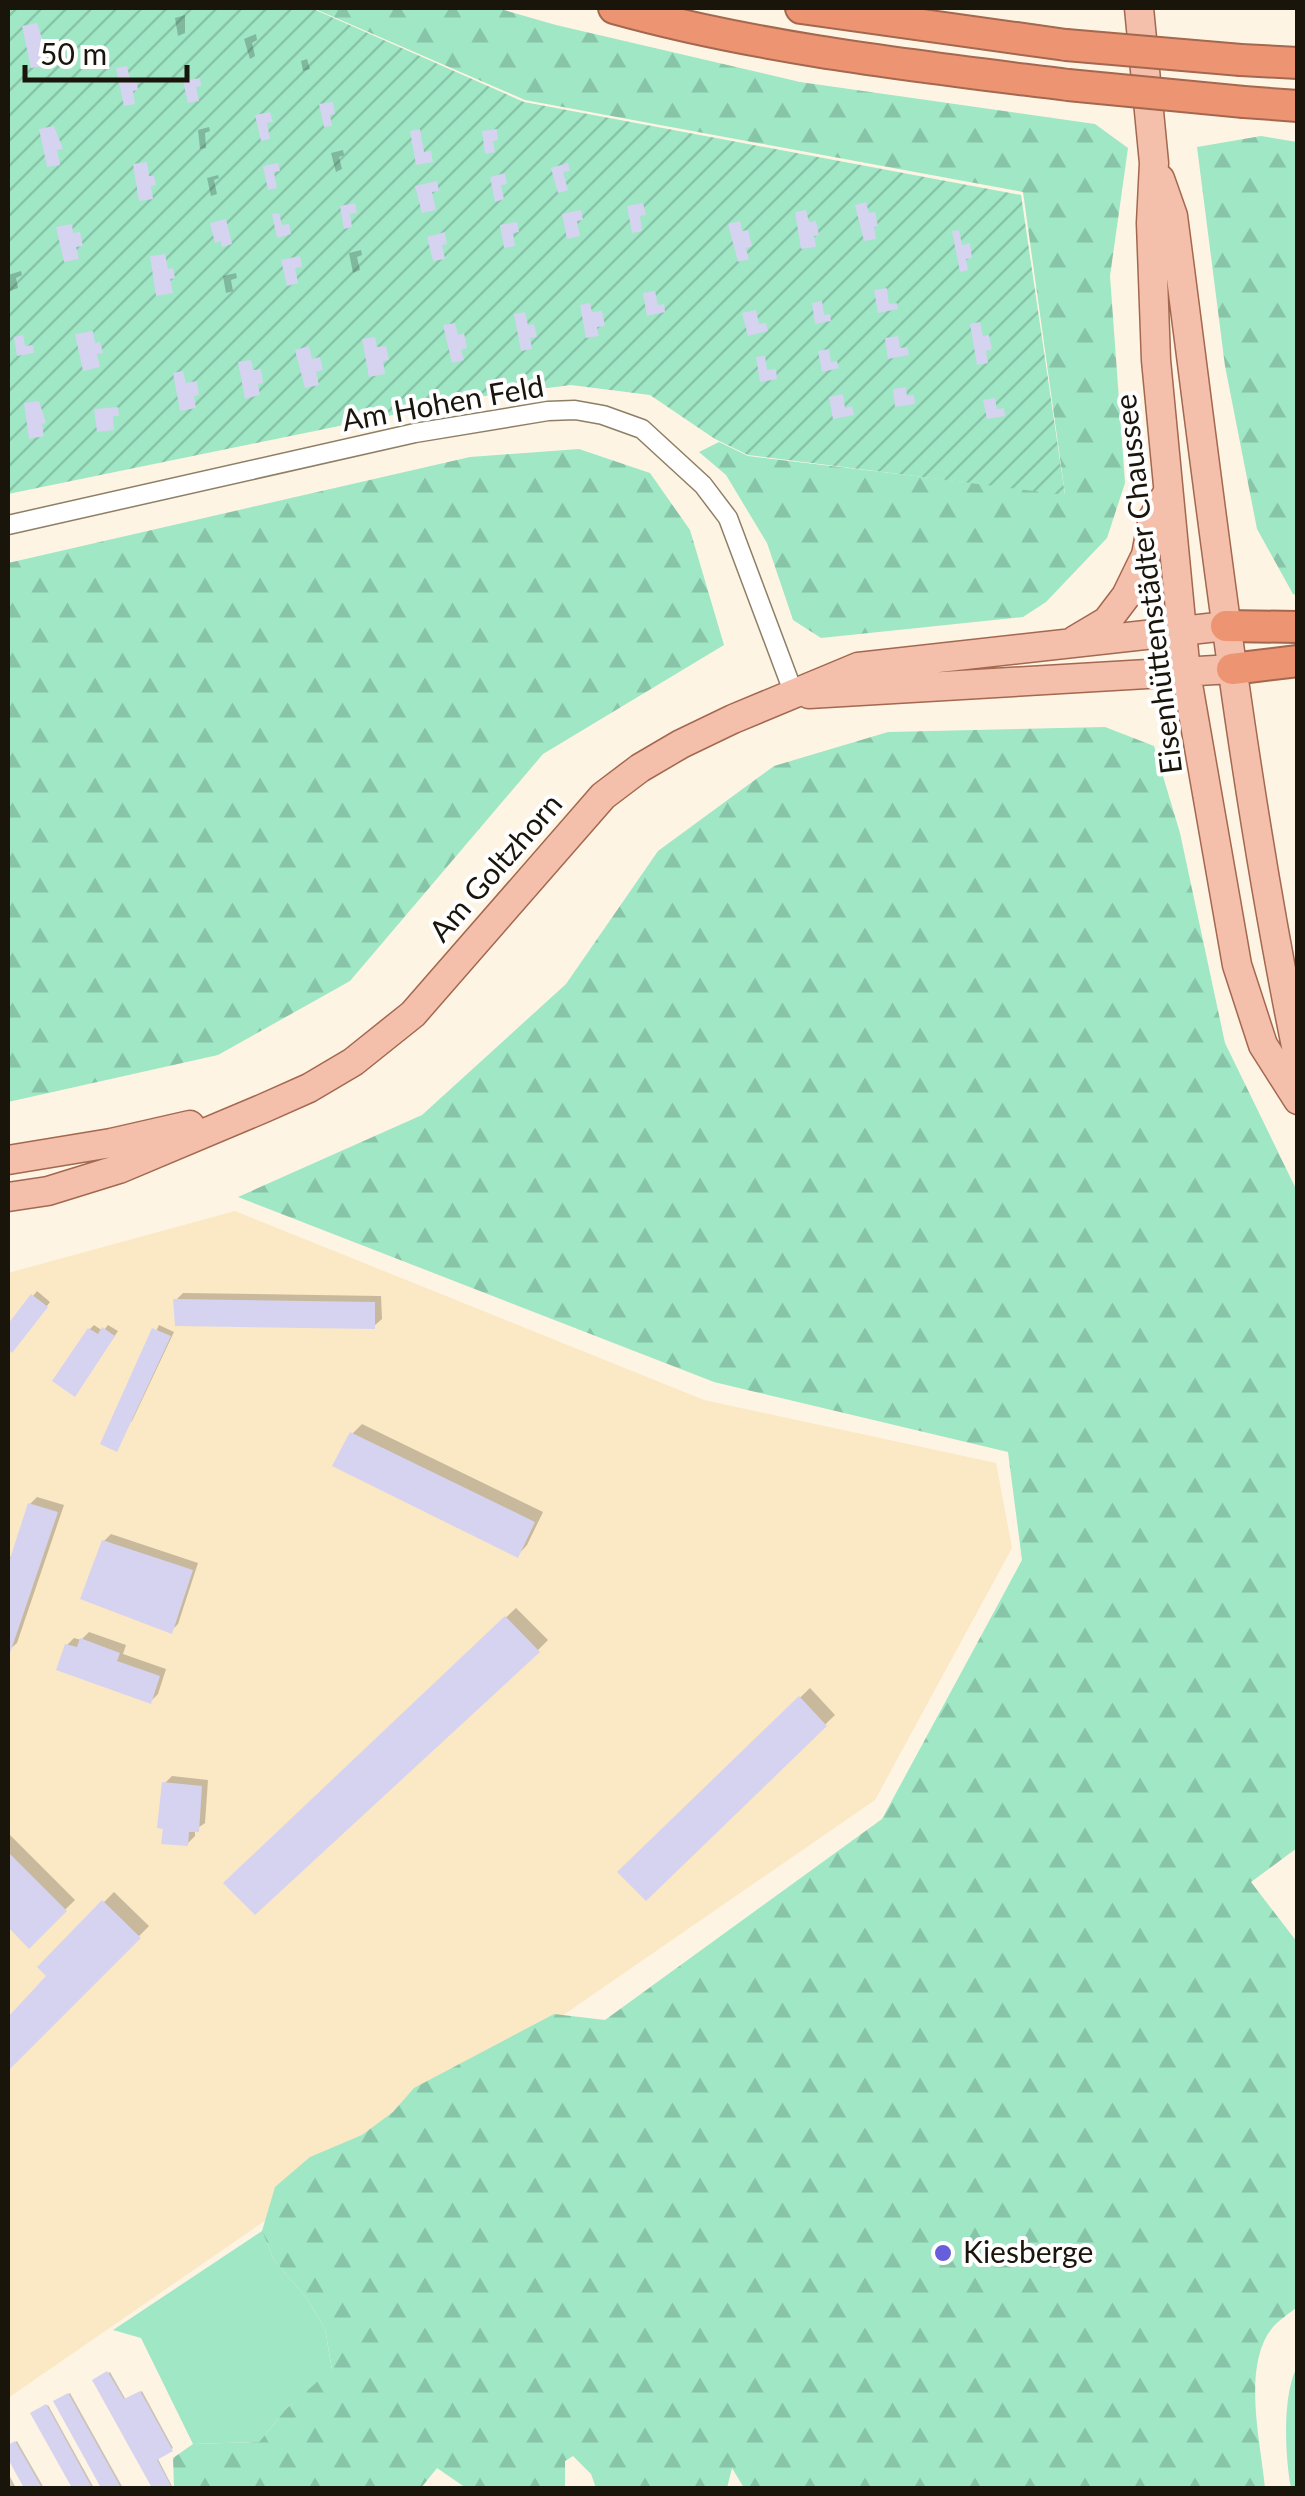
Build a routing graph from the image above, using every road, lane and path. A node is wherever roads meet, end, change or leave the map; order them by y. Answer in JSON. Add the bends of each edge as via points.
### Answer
{"nodes":[{"id":1,"x":614,"y":8,"type":"edge"},
{"id":2,"x":802,"y":8,"type":"edge"},
{"id":3,"x":1139,"y":8,"type":"edge"},
{"id":4,"x":1298,"y":63,"type":"edge"},
{"id":5,"x":1298,"y":106,"type":"edge"},
{"id":6,"x":1154,"y":163,"type":"junction"},
{"id":7,"x":1168,"y":490,"type":"junction"},
{"id":8,"x":8,"y":525,"type":"edge"},
{"id":9,"x":1226,"y":626,"type":"junction"},
{"id":10,"x":1298,"y":627,"type":"edge"},
{"id":11,"x":1181,"y":632,"type":"junction"},
{"id":12,"x":1047,"y":648,"type":"junction"},
{"id":13,"x":1298,"y":661,"type":"edge"},
{"id":14,"x":1232,"y":669,"type":"junction"},
{"id":15,"x":1186,"y":673,"type":"junction"},
{"id":16,"x":794,"y":694,"type":"junction"},
{"id":17,"x":1298,"y":1056,"type":"edge"},
{"id":18,"x":1298,"y":1100,"type":"edge"},
{"id":19,"x":264,"y":1108,"type":"junction"},
{"id":20,"x":8,"y":1160,"type":"edge"},
{"id":21,"x":8,"y":1197,"type":"edge"}],
"edges":[{"from":1,"to":5,"type":"highway","bridge":true,"via":[[827,52],[1068,86]]},
{"from":2,"to":4,"type":"highway","bridge":true,"via":[[1066,45]]},
{"from":3,"to":6,"type":"main road","name":"Eisenhüttenstädter Chaussee"},
{"from":6,"to":7,"type":"main road","name":"Eisenhüttenstädter Chaussee","via":[[1156,360]]},
{"from":6,"to":9,"type":"main road","name":"Eisenhüttenstädter Chaussee","via":[[1173,216]]},
{"from":7,"to":11,"type":"main road","name":"Eisenhüttenstädter Chaussee"},
{"from":7,"to":12,"type":"main road","via":[[1153,518],[1146,555],[1107,621],[1084,637]]},
{"from":8,"to":16,"type":"street","name":"Am Hohen Feld","via":[[415,432],[548,412],[603,416],[642,430],[703,485],[728,518]]},
{"from":9,"to":10,"type":"highway"},
{"from":9,"to":11,"type":"main road","name":"Am Goltzhorn"},
{"from":9,"to":14,"type":"main road","name":"Eisenhüttenstädter Chaussee"},
{"from":11,"to":12,"type":"main road","name":"Am Goltzhorn"},
{"from":11,"to":15,"type":"main road","name":"Eisenhüttenstädter Chaussee"},
{"from":12,"to":16,"type":"main road","name":"Am Goltzhorn","via":[[858,666]]},
{"from":13,"to":14,"type":"highway"},
{"from":14,"to":15,"type":"main road","name":"Am Goltzhorn"},
{"from":14,"to":17,"type":"main road","name":"Eisenhüttenstädter Chaussee"},
{"from":15,"to":16,"type":"main road","name":"Am Goltzhorn"},
{"from":15,"to":18,"type":"main road","name":"Eisenhüttenstädter Chaussee","via":[[1237,965],[1263,1045]]},
{"from":16,"to":19,"type":"main road","name":"Am Goltzhorn","via":[[681,744],[603,796],[413,1014],[353,1062]]},
{"from":19,"to":20,"type":"main road","name":"Am Goltzhorn"},
{"from":19,"to":21,"type":"main road","name":"Am Goltzhorn","via":[[119,1169]]}]}
